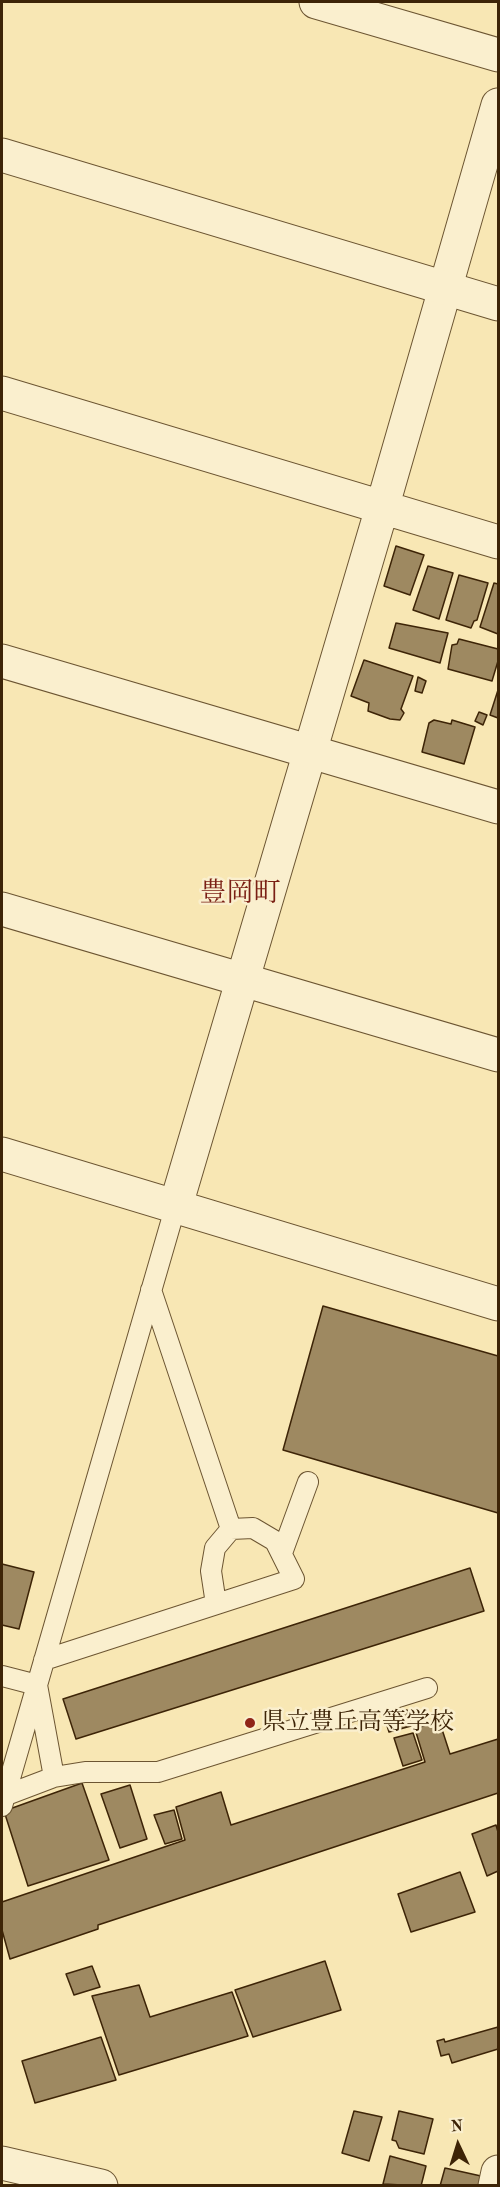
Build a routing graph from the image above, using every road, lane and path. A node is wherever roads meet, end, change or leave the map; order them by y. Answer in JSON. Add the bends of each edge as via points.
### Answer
{"nodes":[{"id":1,"x":316,"y":2,"type":"edge"},
{"id":2,"x":498,"y":55,"type":"edge"},
{"id":3,"x":498,"y":105,"type":"edge"},
{"id":4,"x":2,"y":155,"type":"edge"},
{"id":5,"x":446,"y":288,"type":"junction"},
{"id":6,"x":498,"y":304,"type":"edge"},
{"id":7,"x":2,"y":393,"type":"edge"},
{"id":8,"x":382,"y":508,"type":"junction"},
{"id":9,"x":498,"y":542,"type":"edge"},
{"id":10,"x":2,"y":661,"type":"edge"},
{"id":11,"x":310,"y":753,"type":"junction"},
{"id":12,"x":498,"y":807,"type":"edge"},
{"id":13,"x":2,"y":909,"type":"edge"},
{"id":14,"x":242,"y":979,"type":"junction"},
{"id":15,"x":498,"y":1055,"type":"edge"},
{"id":16,"x":2,"y":1154,"type":"edge"},
{"id":17,"x":176,"y":1205,"type":"junction"},
{"id":18,"x":151,"y":1290,"type":"junction"},
{"id":19,"x":498,"y":1304,"type":"edge"},
{"id":20,"x":308,"y":1482,"type":"dead end"},
{"id":21,"x":231,"y":1529,"type":"junction"},
{"id":22,"x":282,"y":1553,"type":"junction"},
{"id":23,"x":216,"y":1604,"type":"junction"},
{"id":24,"x":44,"y":1660,"type":"junction"},
{"id":25,"x":2,"y":1676,"type":"edge"},
{"id":26,"x":37,"y":1685,"type":"junction"},
{"id":27,"x":427,"y":1688,"type":"dead end"},
{"id":28,"x":54,"y":1777,"type":"junction"},
{"id":29,"x":3,"y":1801,"type":"edge"},
{"id":30,"x":2,"y":2163,"type":"edge"},
{"id":31,"x":498,"y":2172,"type":"edge"},
{"id":32,"x":43,"y":2179,"type":"edge"},
{"id":33,"x":101,"y":2186,"type":"edge"},
{"id":34,"x":495,"y":2186,"type":"edge"}],
"edges":[{"from":1,"to":2,"type":"street"},
{"from":3,"to":5,"type":"street"},
{"from":4,"to":5,"type":"street"},
{"from":5,"to":6,"type":"street"},
{"from":5,"to":8,"type":"street"},
{"from":7,"to":8,"type":"street"},
{"from":8,"to":9,"type":"street"},
{"from":8,"to":11,"type":"street"},
{"from":10,"to":11,"type":"street"},
{"from":11,"to":12,"type":"street"},
{"from":11,"to":14,"type":"street"},
{"from":13,"to":14,"type":"street"},
{"from":14,"to":15,"type":"street"},
{"from":14,"to":17,"type":"street"},
{"from":16,"to":17,"type":"street"},
{"from":17,"to":18,"type":"lane"},
{"from":17,"to":19,"type":"street"},
{"from":18,"to":21,"type":"lane"},
{"from":18,"to":24,"type":"lane"},
{"from":20,"to":22,"type":"lane"},
{"from":21,"to":22,"type":"lane","via":[[253,1528],[275,1541]]},
{"from":21,"to":23,"type":"lane","via":[[215,1548],[211,1571]]},
{"from":22,"to":23,"type":"lane","via":[[294,1579]]},
{"from":23,"to":24,"type":"lane"},
{"from":24,"to":26,"type":"lane"},
{"from":25,"to":26,"type":"lane"},
{"from":26,"to":28,"type":"lane"},
{"from":26,"to":29,"type":"lane"},
{"from":27,"to":28,"type":"lane","via":[[158,1772],[85,1772]]},
{"from":28,"to":29,"type":"lane"},
{"from":30,"to":32,"type":"street"},
{"from":31,"to":34,"type":"street"},
{"from":32,"to":33,"type":"street"}]}
